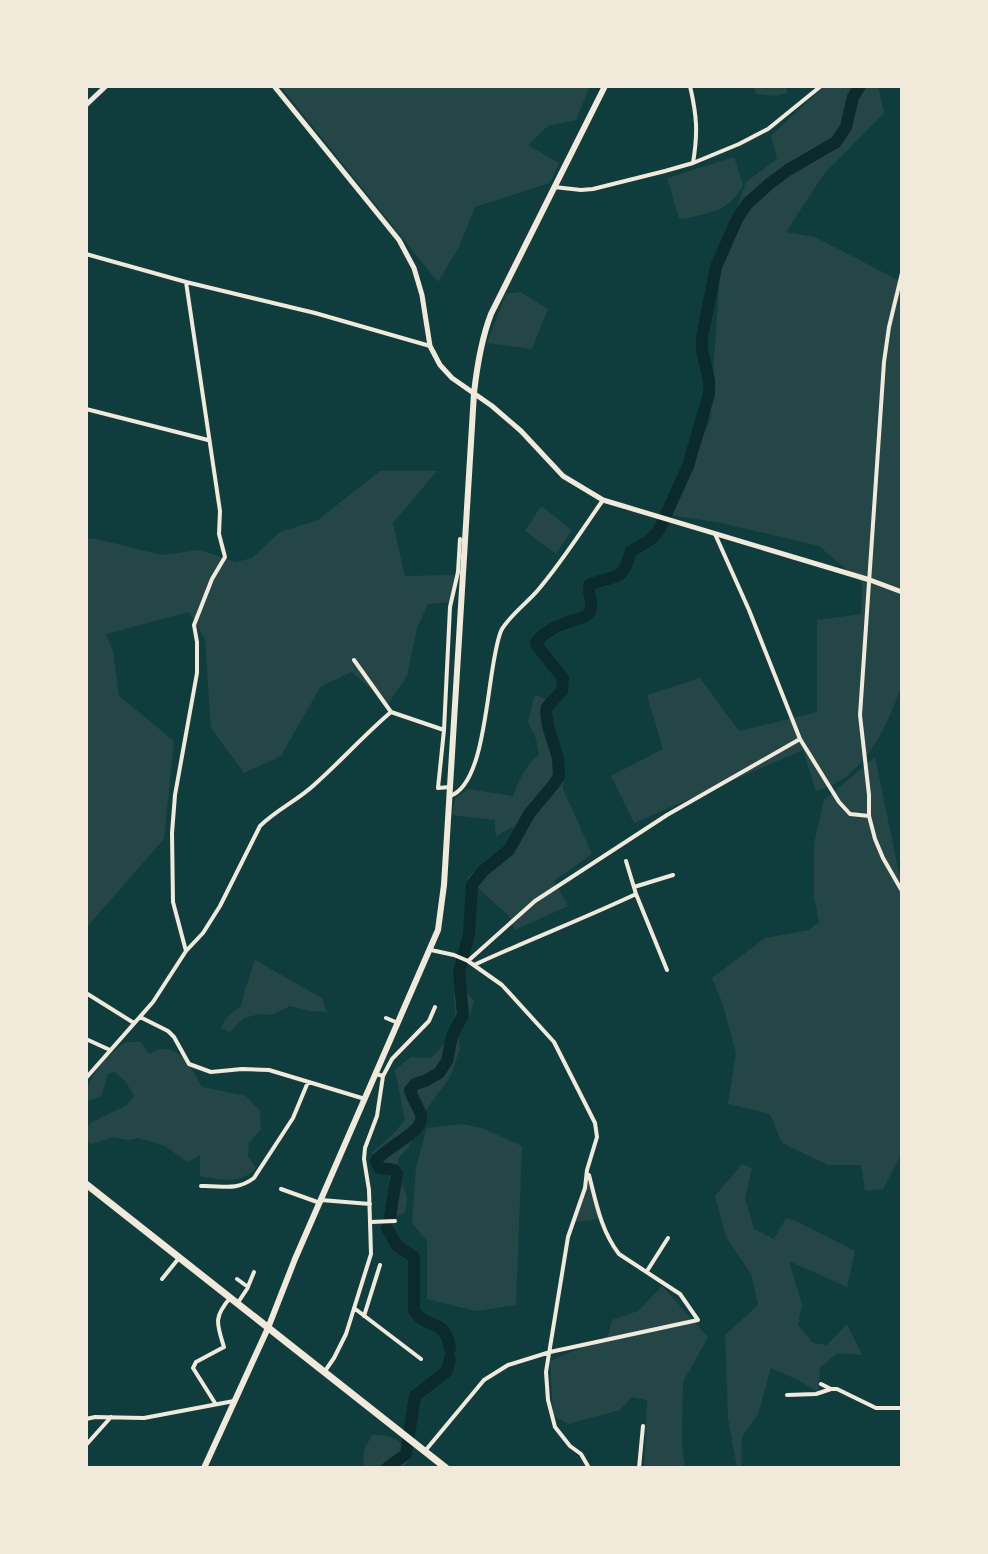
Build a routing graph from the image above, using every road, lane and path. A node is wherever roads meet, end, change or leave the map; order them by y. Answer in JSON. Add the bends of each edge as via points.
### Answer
{"nodes":[{"id":1,"x":106,"y":86,"type":"edge"},
{"id":2,"x":274,"y":86,"type":"edge"},
{"id":3,"x":605,"y":86,"type":"edge"},
{"id":4,"x":690,"y":86,"type":"edge"},
{"id":5,"x":821,"y":86,"type":"edge"},
{"id":6,"x":86,"y":105,"type":"edge"},
{"id":7,"x":693,"y":163,"type":"junction"},
{"id":8,"x":554,"y":187,"type":"junction"},
{"id":9,"x":86,"y":254,"type":"edge"},
{"id":10,"x":902,"y":273,"type":"edge"},
{"id":11,"x":186,"y":282,"type":"junction"},
{"id":12,"x":430,"y":346,"type":"junction"},
{"id":13,"x":474,"y":393,"type":"junction"},
{"id":14,"x":86,"y":409,"type":"edge"},
{"id":15,"x":208,"y":440,"type":"junction"},
{"id":16,"x":603,"y":500,"type":"junction"},
{"id":17,"x":715,"y":534,"type":"junction"},
{"id":18,"x":460,"y":539,"type":"dead end"},
{"id":19,"x":870,"y":580,"type":"junction"},
{"id":20,"x":902,"y":592,"type":"edge"},
{"id":21,"x":354,"y":660,"type":"dead end"},
{"id":22,"x":391,"y":712,"type":"junction"},
{"id":23,"x":444,"y":730,"type":"junction"},
{"id":24,"x":800,"y":739,"type":"junction"},
{"id":25,"x":450,"y":787,"type":"junction"},
{"id":26,"x":450,"y":796,"type":"junction"},
{"id":27,"x":869,"y":816,"type":"junction"},
{"id":28,"x":626,"y":861,"type":"dead end"},
{"id":29,"x":673,"y":875,"type":"dead end"},
{"id":30,"x":634,"y":887,"type":"junction"},
{"id":31,"x":902,"y":891,"type":"edge"},
{"id":32,"x":636,"y":894,"type":"junction"},
{"id":33,"x":431,"y":950,"type":"junction"},
{"id":34,"x":186,"y":951,"type":"junction"},
{"id":35,"x":468,"y":961,"type":"junction"},
{"id":36,"x":474,"y":965,"type":"junction"},
{"id":37,"x":667,"y":970,"type":"dead end"},
{"id":38,"x":86,"y":993,"type":"edge"},
{"id":39,"x":435,"y":1007,"type":"dead end"},
{"id":40,"x":140,"y":1017,"type":"junction"},
{"id":41,"x":386,"y":1018,"type":"dead end"},
{"id":42,"x":134,"y":1023,"type":"junction"},
{"id":43,"x":398,"y":1023,"type":"junction"},
{"id":44,"x":86,"y":1039,"type":"edge"},
{"id":45,"x":110,"y":1050,"type":"junction"},
{"id":46,"x":380,"y":1075,"type":"junction"},
{"id":47,"x":86,"y":1078,"type":"edge"},
{"id":48,"x":308,"y":1082,"type":"junction"},
{"id":49,"x":365,"y":1099,"type":"junction"},
{"id":50,"x":587,"y":1170,"type":"junction"},
{"id":51,"x":86,"y":1184,"type":"edge"},
{"id":52,"x":201,"y":1186,"type":"dead end"},
{"id":53,"x":281,"y":1189,"type":"dead end"},
{"id":54,"x":320,"y":1202,"type":"junction"},
{"id":55,"x":370,"y":1204,"type":"junction"},
{"id":56,"x":395,"y":1221,"type":"dead end"},
{"id":57,"x":371,"y":1222,"type":"junction"},
{"id":58,"x":668,"y":1238,"type":"dead end"},
{"id":59,"x":179,"y":1258,"type":"junction"},
{"id":60,"x":380,"y":1265,"type":"dead end"},
{"id":61,"x":647,"y":1271,"type":"junction"},
{"id":62,"x":254,"y":1272,"type":"dead end"},
{"id":63,"x":162,"y":1279,"type":"dead end"},
{"id":64,"x":237,"y":1279,"type":"dead end"},
{"id":65,"x":248,"y":1287,"type":"junction"},
{"id":66,"x":234,"y":1301,"type":"junction"},
{"id":67,"x":354,"y":1308,"type":"junction"},
{"id":68,"x":364,"y":1316,"type":"junction"},
{"id":69,"x":268,"y":1328,"type":"junction"},
{"id":70,"x":550,"y":1352,"type":"junction"},
{"id":71,"x":421,"y":1359,"type":"dead end"},
{"id":72,"x":324,"y":1372,"type":"junction"},
{"id":73,"x":821,"y":1384,"type":"dead end"},
{"id":74,"x":831,"y":1389,"type":"junction"},
{"id":75,"x":787,"y":1395,"type":"dead end"},
{"id":76,"x":236,"y":1400,"type":"junction"},
{"id":77,"x":216,"y":1404,"type":"junction"},
{"id":78,"x":902,"y":1408,"type":"edge"},
{"id":79,"x":111,"y":1417,"type":"junction"},
{"id":80,"x":86,"y":1419,"type":"edge"},
{"id":81,"x":643,"y":1426,"type":"dead end"},
{"id":82,"x":86,"y":1445,"type":"edge"},
{"id":83,"x":425,"y":1451,"type":"junction"},
{"id":84,"x":204,"y":1468,"type":"edge"},
{"id":85,"x":446,"y":1468,"type":"edge"},
{"id":86,"x":589,"y":1468,"type":"edge"},
{"id":87,"x":639,"y":1468,"type":"edge"}],
"edges":[{"from":1,"to":6,"type":"street"},
{"from":2,"to":12,"type":"street","via":[[399,240],[418,281]]},
{"from":3,"to":8,"type":"main road"},
{"from":4,"to":7,"type":"street","via":[[697,115]]},
{"from":5,"to":7,"type":"street","via":[[768,129]]},
{"from":7,"to":8,"type":"street","via":[[593,189]]},
{"from":8,"to":13,"type":"main road","via":[[484,330]]},
{"from":9,"to":11,"type":"street"},
{"from":10,"to":19,"type":"street","via":[[884,362]]},
{"from":11,"to":12,"type":"street"},
{"from":11,"to":15,"type":"street"},
{"from":12,"to":13,"type":"street","via":[[452,378]]},
{"from":13,"to":16,"type":"street","via":[[521,431],[563,476]]},
{"from":13,"to":25,"type":"main road"},
{"from":14,"to":15,"type":"street"},
{"from":15,"to":34,"type":"street","via":[[225,557],[194,625],[197,673],[175,795],[173,902]]},
{"from":16,"to":17,"type":"street"},
{"from":16,"to":26,"type":"street","via":[[539,589],[502,629],[476,761],[466,784]]},
{"from":17,"to":19,"type":"street"},
{"from":17,"to":24,"type":"street"},
{"from":18,"to":23,"type":"street","via":[[450,607]]},
{"from":19,"to":20,"type":"street"},
{"from":19,"to":27,"type":"street","via":[[860,715]]},
{"from":21,"to":22,"type":"street"},
{"from":22,"to":23,"type":"street"},
{"from":22,"to":34,"type":"street","via":[[312,787],[260,826],[220,906]]},
{"from":23,"to":25,"type":"street","via":[[438,788]]},
{"from":24,"to":27,"type":"street","via":[[839,802],[850,814]]},
{"from":24,"to":35,"type":"street","via":[[667,815],[548,893]]},
{"from":25,"to":26,"type":"main road"},
{"from":26,"to":33,"type":"main road","via":[[442,910]]},
{"from":27,"to":31,"type":"street"},
{"from":28,"to":30,"type":"street"},
{"from":29,"to":30,"type":"street"},
{"from":30,"to":32,"type":"street"},
{"from":32,"to":36,"type":"street"},
{"from":32,"to":37,"type":"street"},
{"from":33,"to":35,"type":"street"},
{"from":33,"to":43,"type":"main road"},
{"from":34,"to":40,"type":"street"},
{"from":35,"to":36,"type":"street"},
{"from":36,"to":50,"type":"street","via":[[502,985],[554,1042],[595,1123],[597,1137]]},
{"from":38,"to":42,"type":"street"},
{"from":39,"to":46,"type":"street","via":[[429,1021]]},
{"from":40,"to":42,"type":"street"},
{"from":40,"to":48,"type":"street","via":[[168,1031],[189,1064],[211,1072],[269,1070]]},
{"from":41,"to":43,"type":"street"},
{"from":42,"to":45,"type":"street"},
{"from":43,"to":46,"type":"main road"},
{"from":44,"to":45,"type":"street"},
{"from":45,"to":47,"type":"street"},
{"from":46,"to":49,"type":"main road"},
{"from":46,"to":55,"type":"street","via":[[377,1116],[365,1148]]},
{"from":48,"to":49,"type":"street"},
{"from":48,"to":52,"type":"street","via":[[293,1118],[254,1178],[236,1187]]},
{"from":49,"to":54,"type":"main road"},
{"from":50,"to":61,"type":"street","via":[[612,1245]]},
{"from":50,"to":70,"type":"street","via":[[568,1237]]},
{"from":51,"to":59,"type":"highway"},
{"from":53,"to":54,"type":"street"},
{"from":54,"to":55,"type":"street"},
{"from":54,"to":69,"type":"main road"},
{"from":55,"to":57,"type":"street"},
{"from":56,"to":57,"type":"street"},
{"from":57,"to":67,"type":"street","via":[[371,1254]]},
{"from":58,"to":61,"type":"street"},
{"from":59,"to":63,"type":"street"},
{"from":59,"to":66,"type":"highway"},
{"from":60,"to":68,"type":"street"},
{"from":61,"to":70,"type":"street","via":[[680,1294],[698,1320]]},
{"from":62,"to":65,"type":"street"},
{"from":64,"to":65,"type":"street"},
{"from":65,"to":66,"type":"street"},
{"from":66,"to":69,"type":"highway"},
{"from":66,"to":77,"type":"street","via":[[220,1310],[217,1320],[224,1347],[193,1368]]},
{"from":67,"to":68,"type":"street"},
{"from":67,"to":72,"type":"street"},
{"from":68,"to":71,"type":"street"},
{"from":69,"to":72,"type":"highway"},
{"from":69,"to":76,"type":"main road"},
{"from":70,"to":83,"type":"street","via":[[508,1365],[484,1380]]},
{"from":70,"to":86,"type":"street","via":[[546,1372],[555,1427]]},
{"from":72,"to":83,"type":"highway"},
{"from":73,"to":74,"type":"street"},
{"from":74,"to":75,"type":"street"},
{"from":74,"to":78,"type":"street","via":[[876,1408]]},
{"from":76,"to":77,"type":"street"},
{"from":76,"to":84,"type":"main road"},
{"from":77,"to":79,"type":"street","via":[[144,1418]]},
{"from":79,"to":80,"type":"street"},
{"from":79,"to":82,"type":"street"},
{"from":81,"to":87,"type":"street"},
{"from":83,"to":85,"type":"highway"}]}
